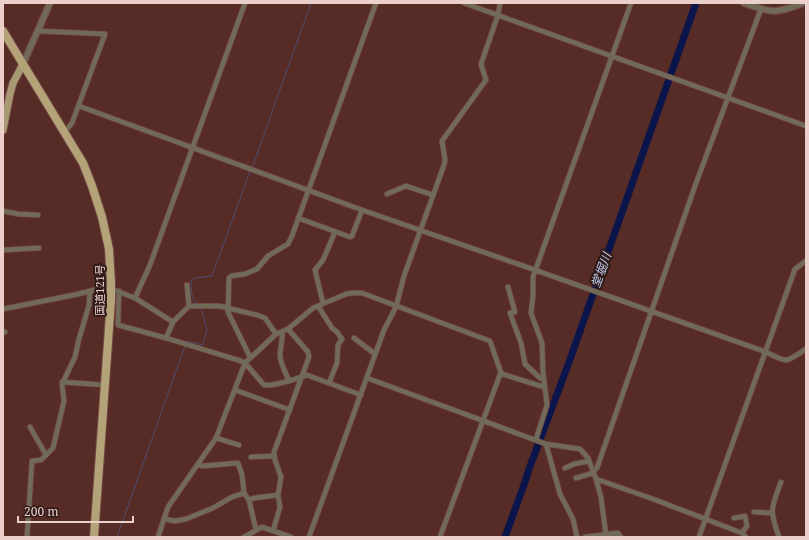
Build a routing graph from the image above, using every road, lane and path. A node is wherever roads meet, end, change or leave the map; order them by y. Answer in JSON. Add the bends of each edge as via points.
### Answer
{"nodes":[{"id":1,"x":50,"y":3,"type":"edge"},
{"id":2,"x":245,"y":3,"type":"edge"},
{"id":3,"x":376,"y":3,"type":"edge"},
{"id":4,"x":464,"y":3,"type":"edge"},
{"id":5,"x":500,"y":3,"type":"edge"},
{"id":6,"x":631,"y":3,"type":"edge"},
{"id":7,"x":744,"y":3,"type":"edge"},
{"id":8,"x":803,"y":3,"type":"edge"},
{"id":9,"x":791,"y":5,"type":"edge"},
{"id":10,"x":761,"y":9,"type":"junction"},
{"id":11,"x":498,"y":15,"type":"junction"},
{"id":12,"x":3,"y":31,"type":"edge"},
{"id":13,"x":38,"y":31,"type":"junction"},
{"id":14,"x":612,"y":56,"type":"junction"},
{"id":15,"x":23,"y":64,"type":"junction"},
{"id":16,"x":729,"y":98,"type":"junction"},
{"id":17,"x":79,"y":106,"type":"junction"},
{"id":18,"x":5,"y":112,"type":"edge"},
{"id":19,"x":806,"y":126,"type":"edge"},
{"id":20,"x":3,"y":130,"type":"edge"},
{"id":21,"x":64,"y":130,"type":"junction"},
{"id":22,"x":192,"y":148,"type":"junction"},
{"id":23,"x":308,"y":190,"type":"junction"},
{"id":24,"x":387,"y":194,"type":"dead end"},
{"id":25,"x":433,"y":195,"type":"junction"},
{"id":26,"x":362,"y":210,"type":"junction"},
{"id":27,"x":3,"y":211,"type":"edge"},
{"id":28,"x":38,"y":215,"type":"dead end"},
{"id":29,"x":298,"y":218,"type":"junction"},
{"id":30,"x":421,"y":230,"type":"junction"},
{"id":31,"x":335,"y":232,"type":"junction"},
{"id":32,"x":39,"y":248,"type":"dead end"},
{"id":33,"x":3,"y":250,"type":"edge"},
{"id":34,"x":806,"y":261,"type":"edge"},
{"id":35,"x":535,"y":270,"type":"junction"},
{"id":36,"x":187,"y":285,"type":"dead end"},
{"id":37,"x":508,"y":287,"type":"dead end"},
{"id":38,"x":115,"y":290,"type":"junction"},
{"id":39,"x":90,"y":291,"type":"junction"},
{"id":40,"x":135,"y":298,"type":"junction"},
{"id":41,"x":323,"y":303,"type":"junction"},
{"id":42,"x":189,"y":306,"type":"junction"},
{"id":43,"x":318,"y":306,"type":"junction"},
{"id":44,"x":396,"y":307,"type":"junction"},
{"id":45,"x":3,"y":308,"type":"edge"},
{"id":46,"x":228,"y":308,"type":"junction"},
{"id":47,"x":652,"y":312,"type":"junction"},
{"id":48,"x":173,"y":322,"type":"junction"},
{"id":49,"x":288,"y":329,"type":"junction"},
{"id":50,"x":282,"y":332,"type":"junction"},
{"id":51,"x":276,"y":334,"type":"junction"},
{"id":52,"x":166,"y":338,"type":"junction"},
{"id":53,"x":354,"y":338,"type":"dead end"},
{"id":54,"x":806,"y":349,"type":"edge"},
{"id":55,"x":766,"y":352,"type":"junction"},
{"id":56,"x":375,"y":354,"type":"junction"},
{"id":57,"x":250,"y":357,"type":"junction"},
{"id":58,"x":245,"y":363,"type":"junction"},
{"id":59,"x":501,"y":372,"type":"junction"},
{"id":60,"x":302,"y":376,"type":"junction"},
{"id":61,"x":366,"y":378,"type":"junction"},
{"id":62,"x":544,"y":379,"type":"junction"},
{"id":63,"x":289,"y":381,"type":"junction"},
{"id":64,"x":62,"y":382,"type":"junction"},
{"id":65,"x":330,"y":383,"type":"junction"},
{"id":66,"x":105,"y":385,"type":"junction"},
{"id":67,"x":544,"y":386,"type":"junction"},
{"id":68,"x":234,"y":390,"type":"junction"},
{"id":69,"x":361,"y":395,"type":"junction"},
{"id":70,"x":290,"y":410,"type":"junction"},
{"id":71,"x":483,"y":422,"type":"junction"},
{"id":72,"x":30,"y":427,"type":"dead end"},
{"id":73,"x":216,"y":438,"type":"junction"},
{"id":74,"x":536,"y":439,"type":"junction"},
{"id":75,"x":546,"y":444,"type":"junction"},
{"id":76,"x":239,"y":445,"type":"dead end"},
{"id":77,"x":46,"y":455,"type":"junction"},
{"id":78,"x":274,"y":456,"type":"junction"},
{"id":79,"x":251,"y":457,"type":"dead end"},
{"id":80,"x":589,"y":461,"type":"junction"},
{"id":81,"x":198,"y":464,"type":"junction"},
{"id":82,"x":565,"y":468,"type":"dead end"},
{"id":83,"x":593,"y":473,"type":"junction"},
{"id":84,"x":576,"y":478,"type":"dead end"},
{"id":85,"x":596,"y":479,"type":"junction"},
{"id":86,"x":781,"y":482,"type":"dead end"},
{"id":87,"x":244,"y":493,"type":"junction"},
{"id":88,"x":278,"y":495,"type":"junction"},
{"id":89,"x":249,"y":500,"type":"junction"},
{"id":90,"x":754,"y":512,"type":"dead end"},
{"id":91,"x":772,"y":513,"type":"junction"},
{"id":92,"x":734,"y":518,"type":"dead end"},
{"id":93,"x":706,"y":519,"type":"junction"},
{"id":94,"x":164,"y":520,"type":"junction"},
{"id":95,"x":256,"y":530,"type":"junction"},
{"id":96,"x":273,"y":531,"type":"junction"},
{"id":97,"x":742,"y":533,"type":"junction"},
{"id":98,"x":606,"y":535,"type":"junction"},
{"id":99,"x":27,"y":537,"type":"edge"},
{"id":100,"x":94,"y":537,"type":"edge"},
{"id":101,"x":158,"y":537,"type":"edge"},
{"id":102,"x":244,"y":537,"type":"edge"},
{"id":103,"x":291,"y":537,"type":"edge"},
{"id":104,"x":309,"y":537,"type":"edge"},
{"id":105,"x":440,"y":537,"type":"edge"},
{"id":106,"x":577,"y":537,"type":"edge"},
{"id":107,"x":585,"y":537,"type":"edge"},
{"id":108,"x":621,"y":537,"type":"edge"},
{"id":109,"x":699,"y":537,"type":"edge"},
{"id":110,"x":746,"y":537,"type":"edge"},
{"id":111,"x":779,"y":537,"type":"edge"}],
"edges":[{"from":1,"to":13,"type":"street"},
{"from":2,"to":22,"type":"street"},
{"from":3,"to":23,"type":"street"},
{"from":4,"to":11,"type":"street"},
{"from":5,"to":11,"type":"street"},
{"from":6,"to":14,"type":"street"},
{"from":7,"to":10,"type":"street"},
{"from":8,"to":9,"type":"street"},
{"from":9,"to":10,"type":"street","via":[[773,12]]},
{"from":10,"to":16,"type":"street"},
{"from":11,"to":14,"type":"street"},
{"from":11,"to":25,"type":"street","via":[[481,64],[486,80],[442,141],[445,160]]},
{"from":12,"to":15,"type":"highway","name":"国道121号"},
{"from":13,"to":15,"type":"street"},
{"from":13,"to":17,"type":"street","via":[[105,34]]},
{"from":14,"to":16,"type":"street"},
{"from":14,"to":35,"type":"street"},
{"from":15,"to":18,"type":"main road","via":[[13,83]]},
{"from":15,"to":21,"type":"highway","name":"国道121号"},
{"from":16,"to":19,"type":"street"},
{"from":16,"to":47,"type":"street","via":[[695,186]]},
{"from":17,"to":21,"type":"street","via":[[72,123]]},
{"from":17,"to":22,"type":"street"},
{"from":18,"to":20,"type":"main road"},
{"from":21,"to":38,"type":"highway","name":"国道121号","via":[[88,175],[102,217]]},
{"from":22,"to":23,"type":"street"},
{"from":22,"to":40,"type":"street","via":[[150,265]]},
{"from":23,"to":26,"type":"street"},
{"from":23,"to":29,"type":"street"},
{"from":24,"to":25,"type":"street","via":[[406,186]]},
{"from":25,"to":30,"type":"street"},
{"from":26,"to":30,"type":"street"},
{"from":26,"to":31,"type":"street","via":[[352,236]]},
{"from":27,"to":28,"type":"street"},
{"from":29,"to":31,"type":"street"},
{"from":29,"to":46,"type":"street","via":[[288,244],[268,256],[257,269],[231,276]]},
{"from":30,"to":35,"type":"street"},
{"from":30,"to":44,"type":"street"},
{"from":31,"to":41,"type":"street","via":[[323,260],[315,270]]},
{"from":32,"to":33,"type":"street"},
{"from":34,"to":55,"type":"street","via":[[795,269]]},
{"from":35,"to":47,"type":"street"},
{"from":35,"to":62,"type":"street","via":[[531,313],[542,343]]},
{"from":36,"to":42,"type":"street"},
{"from":37,"to":62,"type":"street","via":[[515,312],[510,314],[521,343],[525,364]]},
{"from":38,"to":39,"type":"street","via":[[106,287]]},
{"from":38,"to":40,"type":"street"},
{"from":38,"to":52,"type":"street","via":[[118,324]]},
{"from":38,"to":66,"type":"highway","name":"国道121号"},
{"from":39,"to":45,"type":"street"},
{"from":39,"to":64,"type":"street","via":[[90,305],[75,357]]},
{"from":40,"to":48,"type":"street"},
{"from":41,"to":43,"type":"street"},
{"from":41,"to":44,"type":"street","via":[[346,294],[358,293]]},
{"from":42,"to":46,"type":"street"},
{"from":42,"to":48,"type":"street"},
{"from":43,"to":49,"type":"street","via":[[308,310]]},
{"from":43,"to":65,"type":"street","via":[[342,339],[338,345],[337,363]]},
{"from":44,"to":56,"type":"street"},
{"from":44,"to":59,"type":"street","via":[[490,341]]},
{"from":46,"to":51,"type":"street","via":[[262,317]]},
{"from":46,"to":57,"type":"street"},
{"from":47,"to":55,"type":"street"},
{"from":47,"to":83,"type":"street","via":[[597,468]]},
{"from":48,"to":52,"type":"street"},
{"from":49,"to":50,"type":"street"},
{"from":49,"to":60,"type":"street","via":[[308,352]]},
{"from":50,"to":51,"type":"street"},
{"from":50,"to":63,"type":"street","via":[[280,354]]},
{"from":51,"to":57,"type":"street"},
{"from":52,"to":58,"type":"street"},
{"from":53,"to":56,"type":"street"},
{"from":54,"to":55,"type":"street","via":[[787,361]]},
{"from":55,"to":93,"type":"street"},
{"from":56,"to":61,"type":"street"},
{"from":57,"to":58,"type":"street"},
{"from":58,"to":63,"type":"street","via":[[263,385]]},
{"from":58,"to":68,"type":"street"},
{"from":59,"to":67,"type":"street","via":[[505,376]]},
{"from":59,"to":71,"type":"street"},
{"from":60,"to":63,"type":"street"},
{"from":60,"to":65,"type":"street"},
{"from":60,"to":70,"type":"street"},
{"from":61,"to":69,"type":"street"},
{"from":61,"to":71,"type":"street"},
{"from":62,"to":67,"type":"street"},
{"from":64,"to":66,"type":"street"},
{"from":64,"to":77,"type":"street","via":[[64,402],[53,448]]},
{"from":65,"to":69,"type":"street"},
{"from":66,"to":100,"type":"highway","name":"国道121号"},
{"from":67,"to":74,"type":"street","via":[[547,405]]},
{"from":68,"to":70,"type":"street"},
{"from":68,"to":73,"type":"street"},
{"from":69,"to":104,"type":"street"},
{"from":70,"to":78,"type":"street"},
{"from":71,"to":74,"type":"street"},
{"from":71,"to":105,"type":"street"},
{"from":72,"to":77,"type":"street"},
{"from":73,"to":76,"type":"street"},
{"from":73,"to":81,"type":"street"},
{"from":74,"to":75,"type":"street"},
{"from":75,"to":80,"type":"street","via":[[580,449]]},
{"from":75,"to":106,"type":"street","via":[[560,494],[573,519]]},
{"from":77,"to":99,"type":"street","via":[[40,460],[32,461]]},
{"from":78,"to":79,"type":"street"},
{"from":78,"to":88,"type":"street","via":[[281,477]]},
{"from":80,"to":82,"type":"street"},
{"from":80,"to":83,"type":"street"},
{"from":81,"to":87,"type":"street","via":[[238,464]]},
{"from":81,"to":94,"type":"street","via":[[170,503]]},
{"from":83,"to":84,"type":"street"},
{"from":83,"to":85,"type":"street"},
{"from":85,"to":93,"type":"street"},
{"from":85,"to":98,"type":"street","via":[[602,501]]},
{"from":86,"to":91,"type":"street","via":[[773,502]]},
{"from":87,"to":89,"type":"street"},
{"from":87,"to":94,"type":"street","via":[[186,519]]},
{"from":88,"to":89,"type":"street"},
{"from":88,"to":96,"type":"street","via":[[280,507]]},
{"from":89,"to":95,"type":"street"},
{"from":90,"to":91,"type":"street"},
{"from":91,"to":111,"type":"street"},
{"from":92,"to":97,"type":"street","via":[[745,516],[747,526]]},
{"from":93,"to":97,"type":"street"},
{"from":93,"to":109,"type":"street"},
{"from":94,"to":101,"type":"street"},
{"from":95,"to":96,"type":"street","via":[[263,527]]},
{"from":95,"to":102,"type":"street"},
{"from":96,"to":103,"type":"street"},
{"from":97,"to":110,"type":"street"},
{"from":98,"to":107,"type":"street"},
{"from":98,"to":108,"type":"street","via":[[618,533]]}]}
